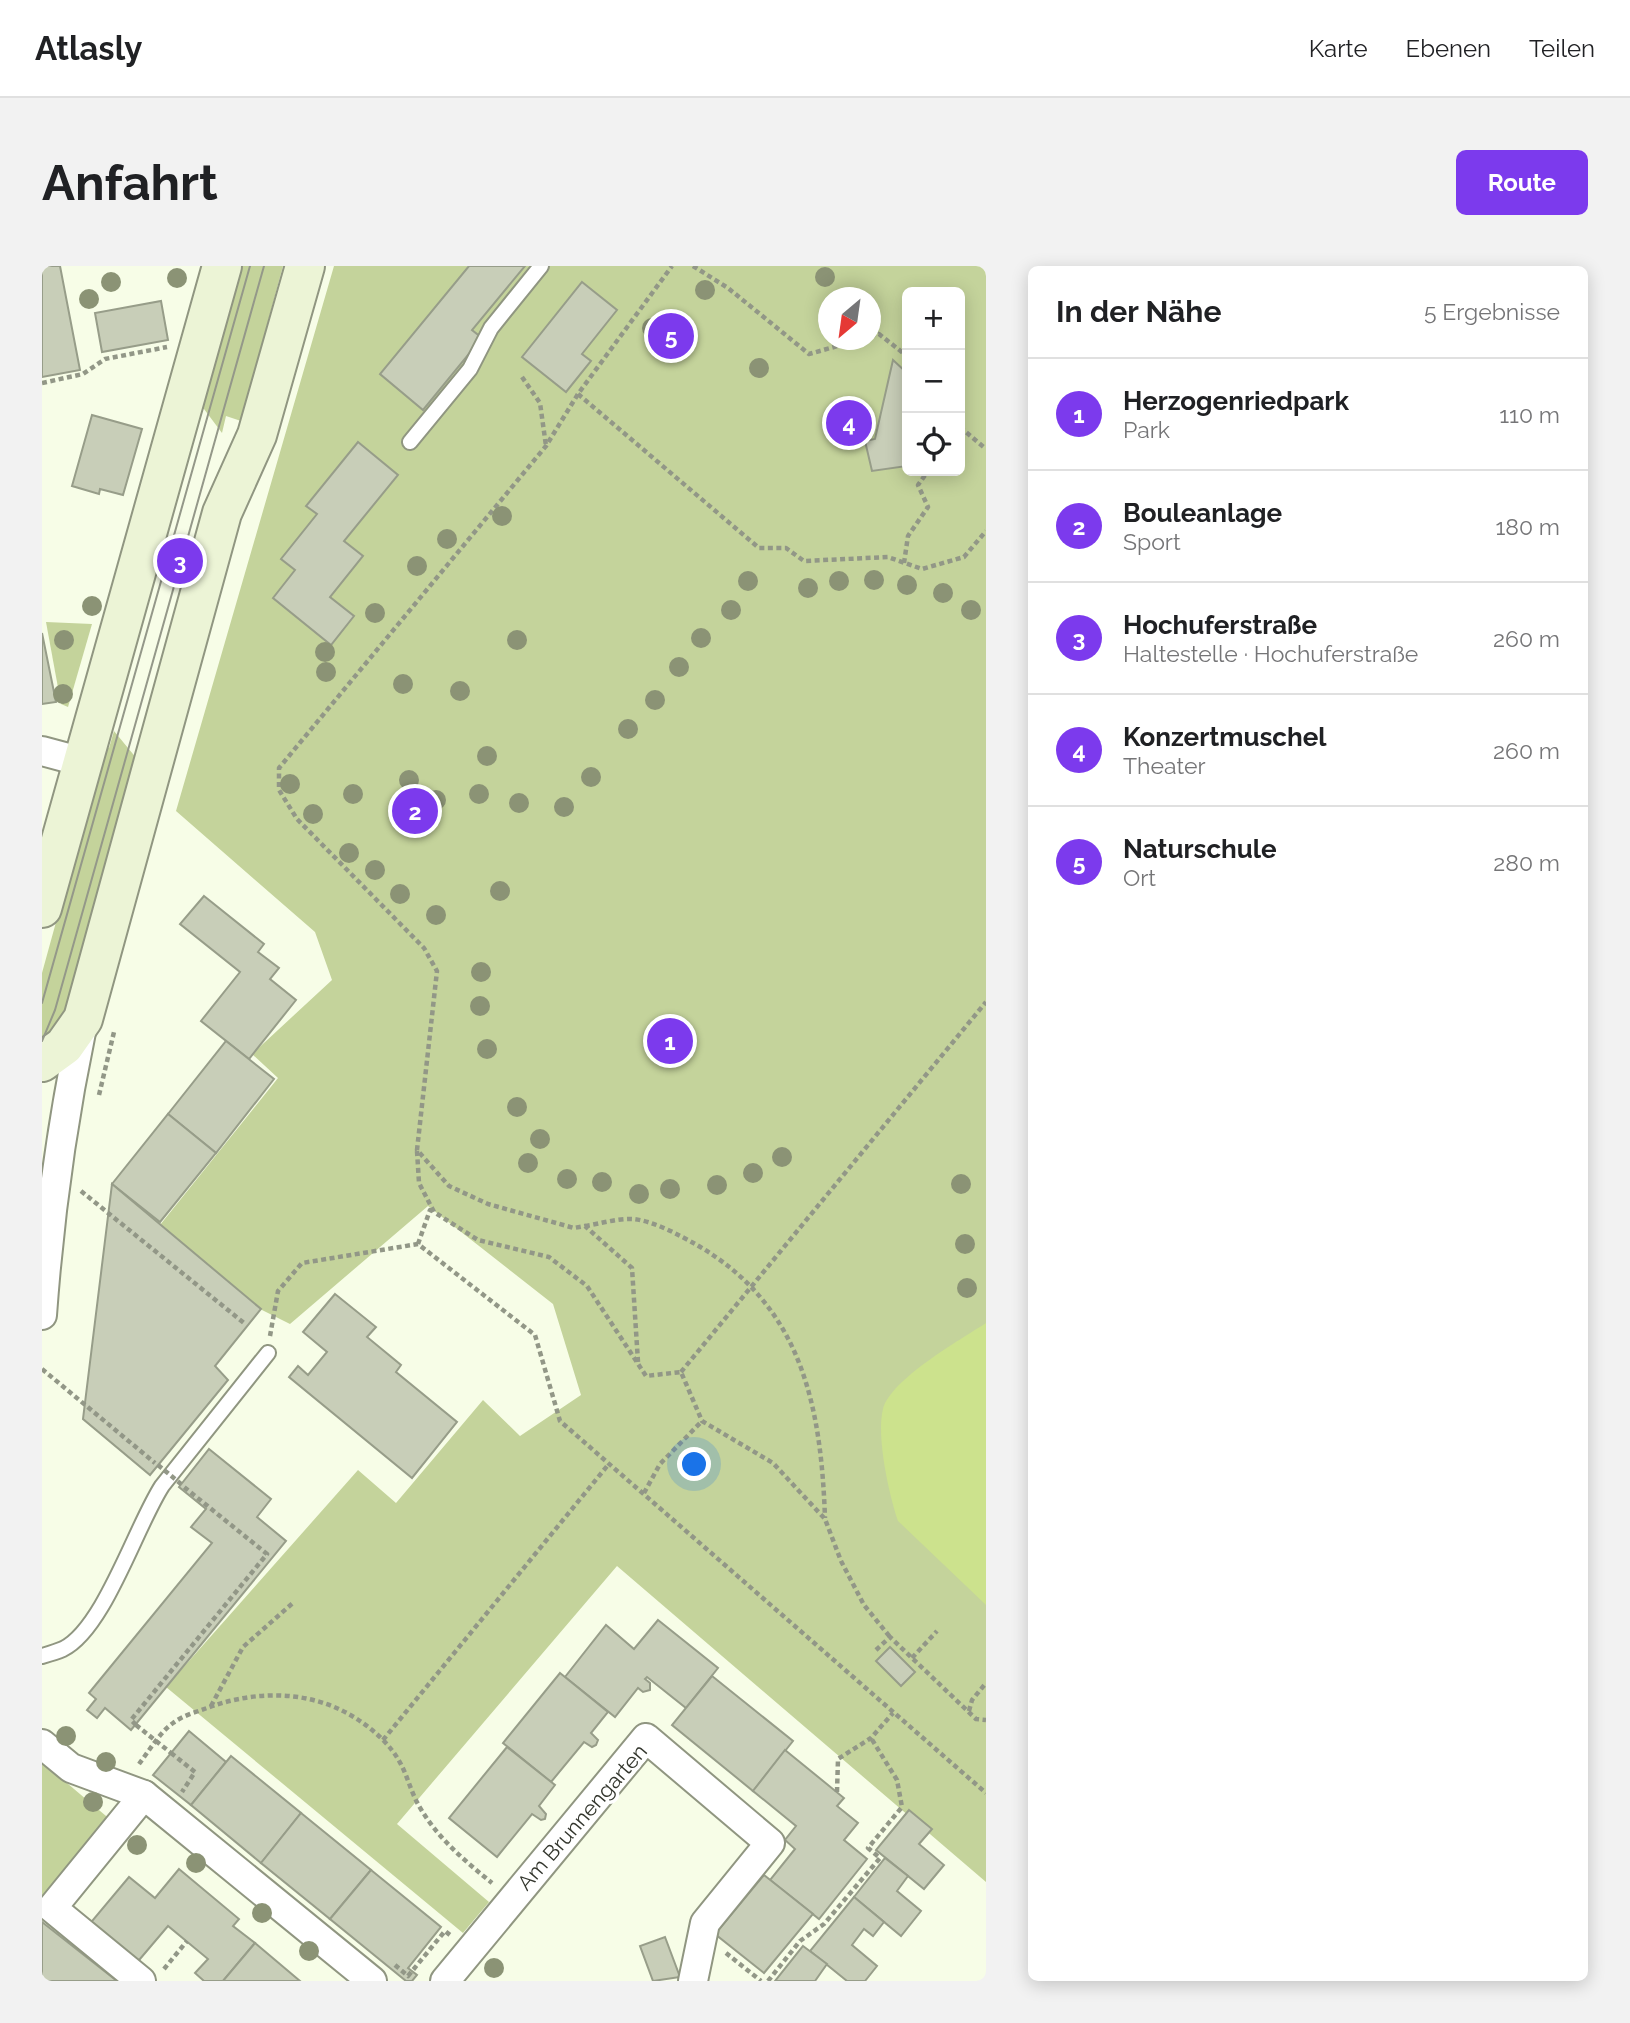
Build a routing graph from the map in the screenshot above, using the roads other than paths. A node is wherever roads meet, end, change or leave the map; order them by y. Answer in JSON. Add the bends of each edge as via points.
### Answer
{"nodes":[{"id":1,"x":222,"y":266,"type":"edge"},
{"id":2,"x":304,"y":266,"type":"edge"},
{"id":3,"x":541,"y":266,"type":"edge"},
{"id":4,"x":410,"y":442,"type":"dead end"},
{"id":5,"x":42,"y":751,"type":"edge"},
{"id":6,"x":83,"y":762,"type":"junction"},
{"id":7,"x":42,"y":908,"type":"edge"},
{"id":8,"x":83,"y":1019,"type":"junction"},
{"id":9,"x":42,"y":1062,"type":"edge"},
{"id":10,"x":52,"y":1115,"type":"edge"},
{"id":11,"x":45,"y":1216,"type":"edge"},
{"id":12,"x":42,"y":1315,"type":"edge"},
{"id":13,"x":268,"y":1353,"type":"road end"},
{"id":14,"x":42,"y":1656,"type":"edge"},
{"id":15,"x":42,"y":1744,"type":"edge"},
{"id":16,"x":132,"y":1791,"type":"junction"},
{"id":17,"x":152,"y":1976,"type":"edge"},
{"id":18,"x":372,"y":1981,"type":"edge"},
{"id":19,"x":445,"y":1981,"type":"edge"},
{"id":20,"x":692,"y":1981,"type":"edge"}],
"edges":[{"from":1,"to":6,"type":"street"},
{"from":2,"to":8,"type":"street","via":[[257,435],[222,513]]},
{"from":3,"to":4,"type":"lane","via":[[491,328],[470,369]]},
{"from":5,"to":6,"type":"street"},
{"from":6,"to":7,"type":"street"},
{"from":8,"to":9,"type":"street","via":[[64,1046]]},
{"from":8,"to":10,"type":"street"},
{"from":10,"to":11,"type":"street"},
{"from":11,"to":12,"type":"street"},
{"from":13,"to":14,"type":"lane","via":[[149,1506],[98,1615],[65,1649]]},
{"from":15,"to":16,"type":"street","via":[[72,1768]]},
{"from":16,"to":17,"type":"street","via":[[51,1908]]},
{"from":16,"to":18,"type":"street"},
{"from":19,"to":20,"type":"street","name":"Am Brunnengarten","via":[[646,1738],[770,1843],[705,1923]]}]}
